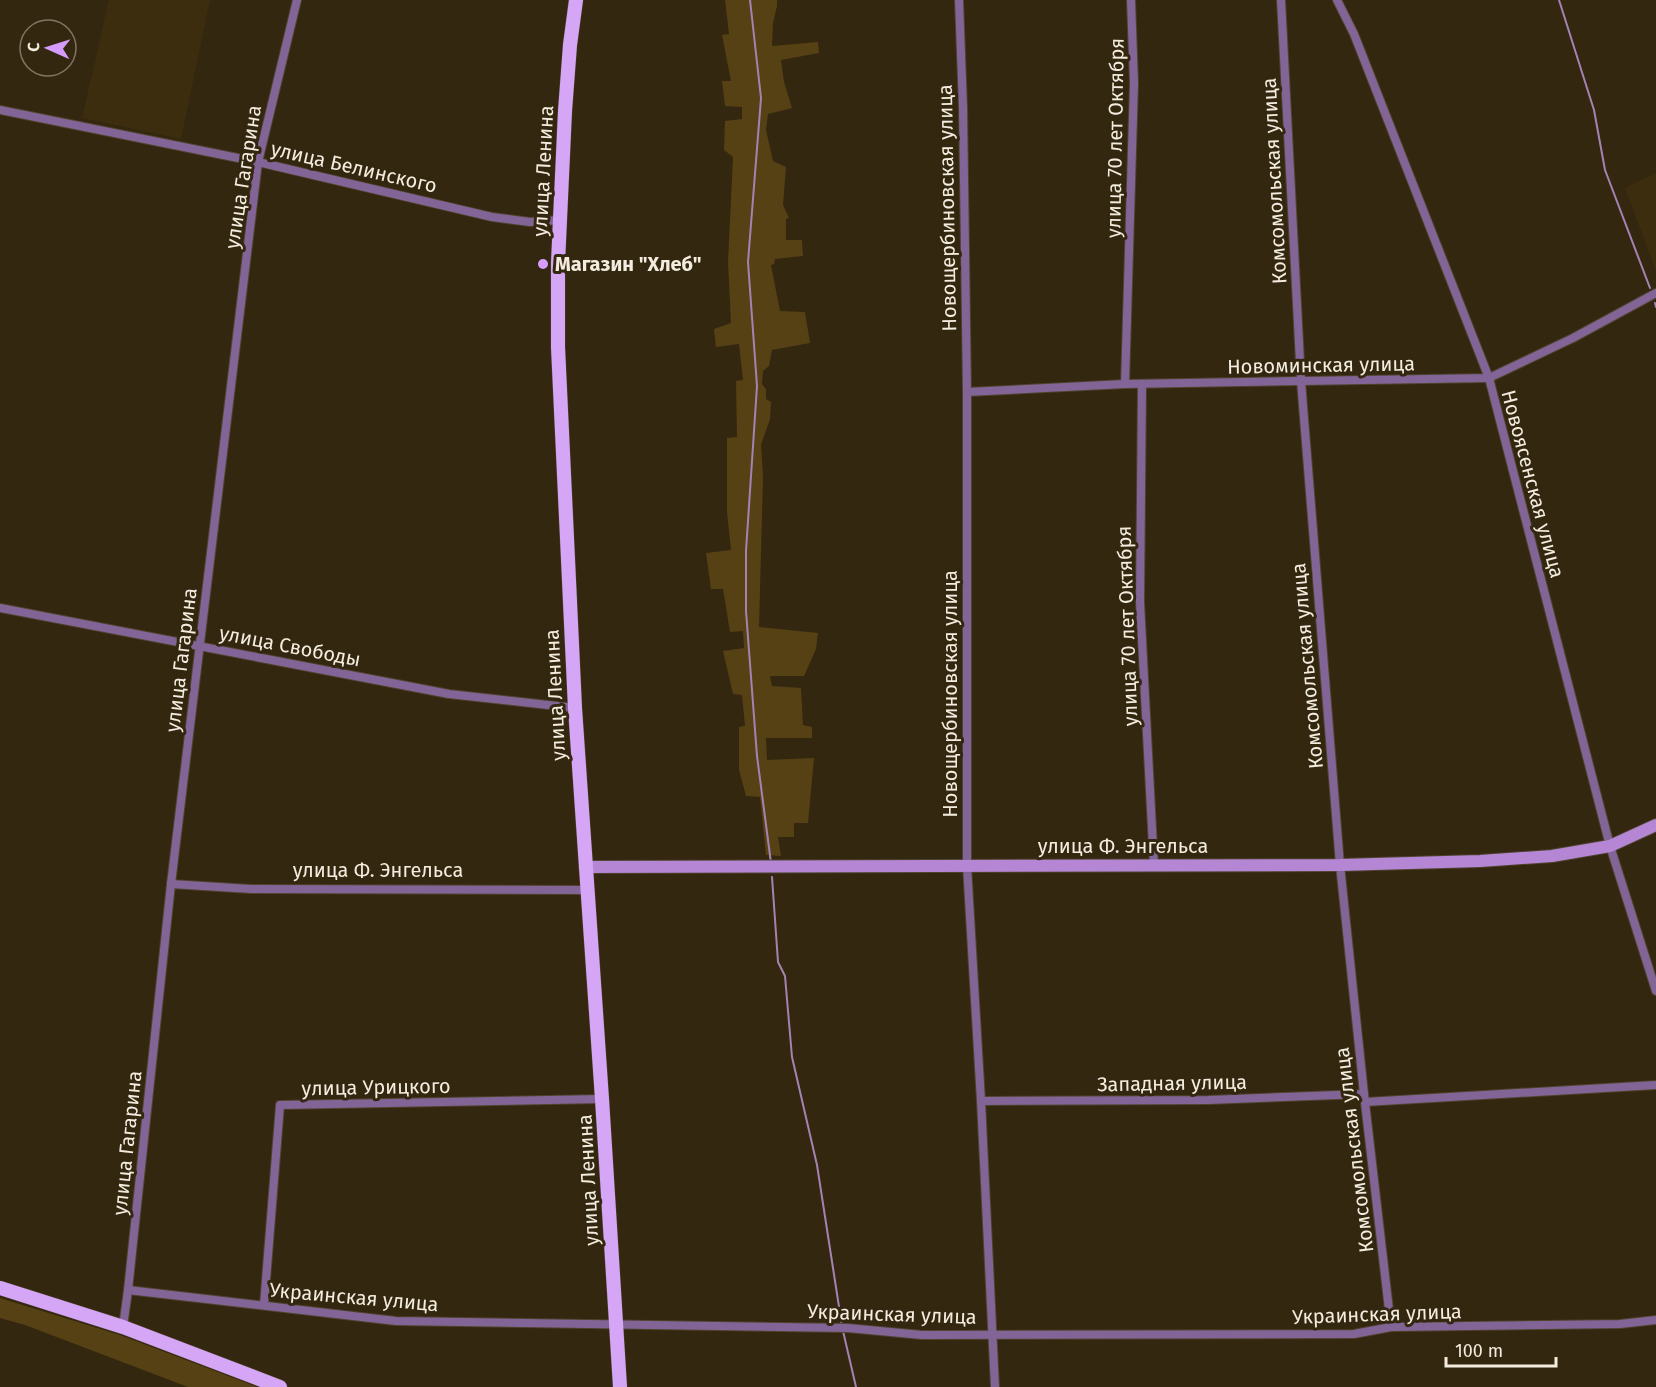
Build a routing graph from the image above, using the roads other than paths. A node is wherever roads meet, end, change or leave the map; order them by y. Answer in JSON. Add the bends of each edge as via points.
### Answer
{"nodes":[{"id":1,"x":297,"y":0,"type":"edge"},
{"id":2,"x":576,"y":0,"type":"edge"},
{"id":3,"x":959,"y":0,"type":"edge"},
{"id":4,"x":1131,"y":0,"type":"edge"},
{"id":5,"x":1281,"y":0,"type":"edge"},
{"id":6,"x":1337,"y":0,"type":"edge"},
{"id":7,"x":0,"y":110,"type":"edge"},
{"id":8,"x":258,"y":162,"type":"junction"},
{"id":9,"x":560,"y":220,"type":"junction"},
{"id":10,"x":1656,"y":293,"type":"edge"},
{"id":11,"x":1489,"y":378,"type":"junction"},
{"id":12,"x":1301,"y":381,"type":"junction"},
{"id":13,"x":1125,"y":384,"type":"junction"},
{"id":14,"x":1142,"y":384,"type":"junction"},
{"id":15,"x":967,"y":392,"type":"junction"},
{"id":16,"x":0,"y":608,"type":"edge"},
{"id":17,"x":199,"y":645,"type":"junction"},
{"id":18,"x":575,"y":708,"type":"junction"},
{"id":19,"x":1656,"y":825,"type":"edge"},
{"id":20,"x":1610,"y":846,"type":"junction"},
{"id":21,"x":1340,"y":865,"type":"junction"},
{"id":22,"x":967,"y":866,"type":"junction"},
{"id":23,"x":1154,"y":866,"type":"junction"},
{"id":24,"x":585,"y":867,"type":"junction"},
{"id":25,"x":171,"y":884,"type":"junction"},
{"id":26,"x":586,"y":890,"type":"junction"},
{"id":27,"x":1656,"y":991,"type":"edge"},
{"id":28,"x":1656,"y":1084,"type":"edge"},
{"id":29,"x":1365,"y":1098,"type":"junction"},
{"id":30,"x":602,"y":1099,"type":"junction"},
{"id":31,"x":981,"y":1101,"type":"junction"},
{"id":32,"x":0,"y":1288,"type":"edge"},
{"id":33,"x":128,"y":1290,"type":"junction"},
{"id":34,"x":264,"y":1305,"type":"junction"},
{"id":35,"x":1656,"y":1320,"type":"edge"},
{"id":36,"x":616,"y":1323,"type":"junction"},
{"id":37,"x":123,"y":1327,"type":"junction"},
{"id":38,"x":1391,"y":1327,"type":"junction"},
{"id":39,"x":993,"y":1334,"type":"junction"},
{"id":40,"x":280,"y":1387,"type":"edge"},
{"id":41,"x":620,"y":1387,"type":"edge"},
{"id":42,"x":995,"y":1387,"type":"edge"}],
"edges":[{"from":1,"to":8,"type":"street","name":"улица Гагарина"},
{"from":2,"to":9,"type":"main road","name":"улица Ленина"},
{"from":3,"to":15,"type":"street","name":"Новощербиновская улица"},
{"from":4,"to":13,"type":"street","name":"улица 70 лет Октября","via":[[1134,83]]},
{"from":5,"to":12,"type":"street","name":"Комсомольская улица"},
{"from":6,"to":11,"type":"street","name":"Новоясенская улица"},
{"from":7,"to":8,"type":"street","name":"улица Белинского"},
{"from":8,"to":9,"type":"street","name":"улица Белинского","via":[[492,217],[530,222]]},
{"from":8,"to":17,"type":"street","name":"улица Гагарина"},
{"from":9,"to":18,"type":"main road","name":"улица Ленина","via":[[558,347]]},
{"from":10,"to":11,"type":"street","name":"Новоминская улица"},
{"from":11,"to":12,"type":"street","name":"Новоминская улица"},
{"from":11,"to":20,"type":"street","name":"Новоясенская улица"},
{"from":12,"to":14,"type":"street","name":"Новоминская улица"},
{"from":12,"to":21,"type":"street","name":"Комсомольская улица"},
{"from":13,"to":14,"type":"street","name":"Новоминская улица"},
{"from":13,"to":15,"type":"street","name":"Новоминская улица"},
{"from":14,"to":23,"type":"street","name":"улица 70 лет Октября","via":[[1140,602]]},
{"from":15,"to":22,"type":"street","name":"Новощербиновская улица"},
{"from":16,"to":17,"type":"street","name":"улица Свободы"},
{"from":17,"to":18,"type":"street","name":"улица Свободы","via":[[449,694]]},
{"from":17,"to":25,"type":"street","name":"улица Гагарина"},
{"from":18,"to":24,"type":"main road","name":"улица Ленина"},
{"from":19,"to":20,"type":"main road","name":"улица Ф. Энгельса"},
{"from":20,"to":21,"type":"main road","name":"улица Ф. Энгельса","via":[[1552,856]]},
{"from":20,"to":27,"type":"street","name":"Новоясенская улица"},
{"from":21,"to":23,"type":"main road","name":"улица Ф. Энгельса"},
{"from":21,"to":29,"type":"street","name":"Комсомольская улица"},
{"from":22,"to":23,"type":"main road","name":"улица Ф. Энгельса"},
{"from":22,"to":24,"type":"main road","name":"улица Ф. Энгельса"},
{"from":22,"to":31,"type":"street","name":"Новощербиновская улица"},
{"from":24,"to":26,"type":"main road","name":"улица Ленина"},
{"from":25,"to":26,"type":"street","name":"улица Ф. Энгельса","via":[[251,889]]},
{"from":25,"to":33,"type":"street","name":"улица Гагарина"},
{"from":26,"to":30,"type":"main road","name":"улица Ленина"},
{"from":28,"to":29,"type":"street","name":"Западная улица"},
{"from":29,"to":31,"type":"street","name":"Западная улица"},
{"from":29,"to":38,"type":"street","name":"Комсомольская улица"},
{"from":30,"to":34,"type":"street","name":"улица Урицкого","via":[[280,1106]]},
{"from":30,"to":36,"type":"main road","name":"улица Ленина"},
{"from":31,"to":39,"type":"street","name":"Новощербиновская улица"},
{"from":32,"to":37,"type":"main road"},
{"from":33,"to":34,"type":"street","name":"Украинская улица"},
{"from":33,"to":37,"type":"street","name":"улица Гагарина"},
{"from":34,"to":36,"type":"street","name":"Украинская улица","via":[[396,1321]]},
{"from":35,"to":38,"type":"street","name":"Украинская улица","via":[[1620,1324]]},
{"from":36,"to":39,"type":"street","name":"Украинская улица","via":[[848,1328],[922,1335]]},
{"from":36,"to":41,"type":"main road","name":"улица Ленина"},
{"from":37,"to":40,"type":"main road"},
{"from":38,"to":39,"type":"street","name":"Украинская улица","via":[[1354,1334]]},
{"from":39,"to":42,"type":"street","name":"Новощербиновская улица"}]}
